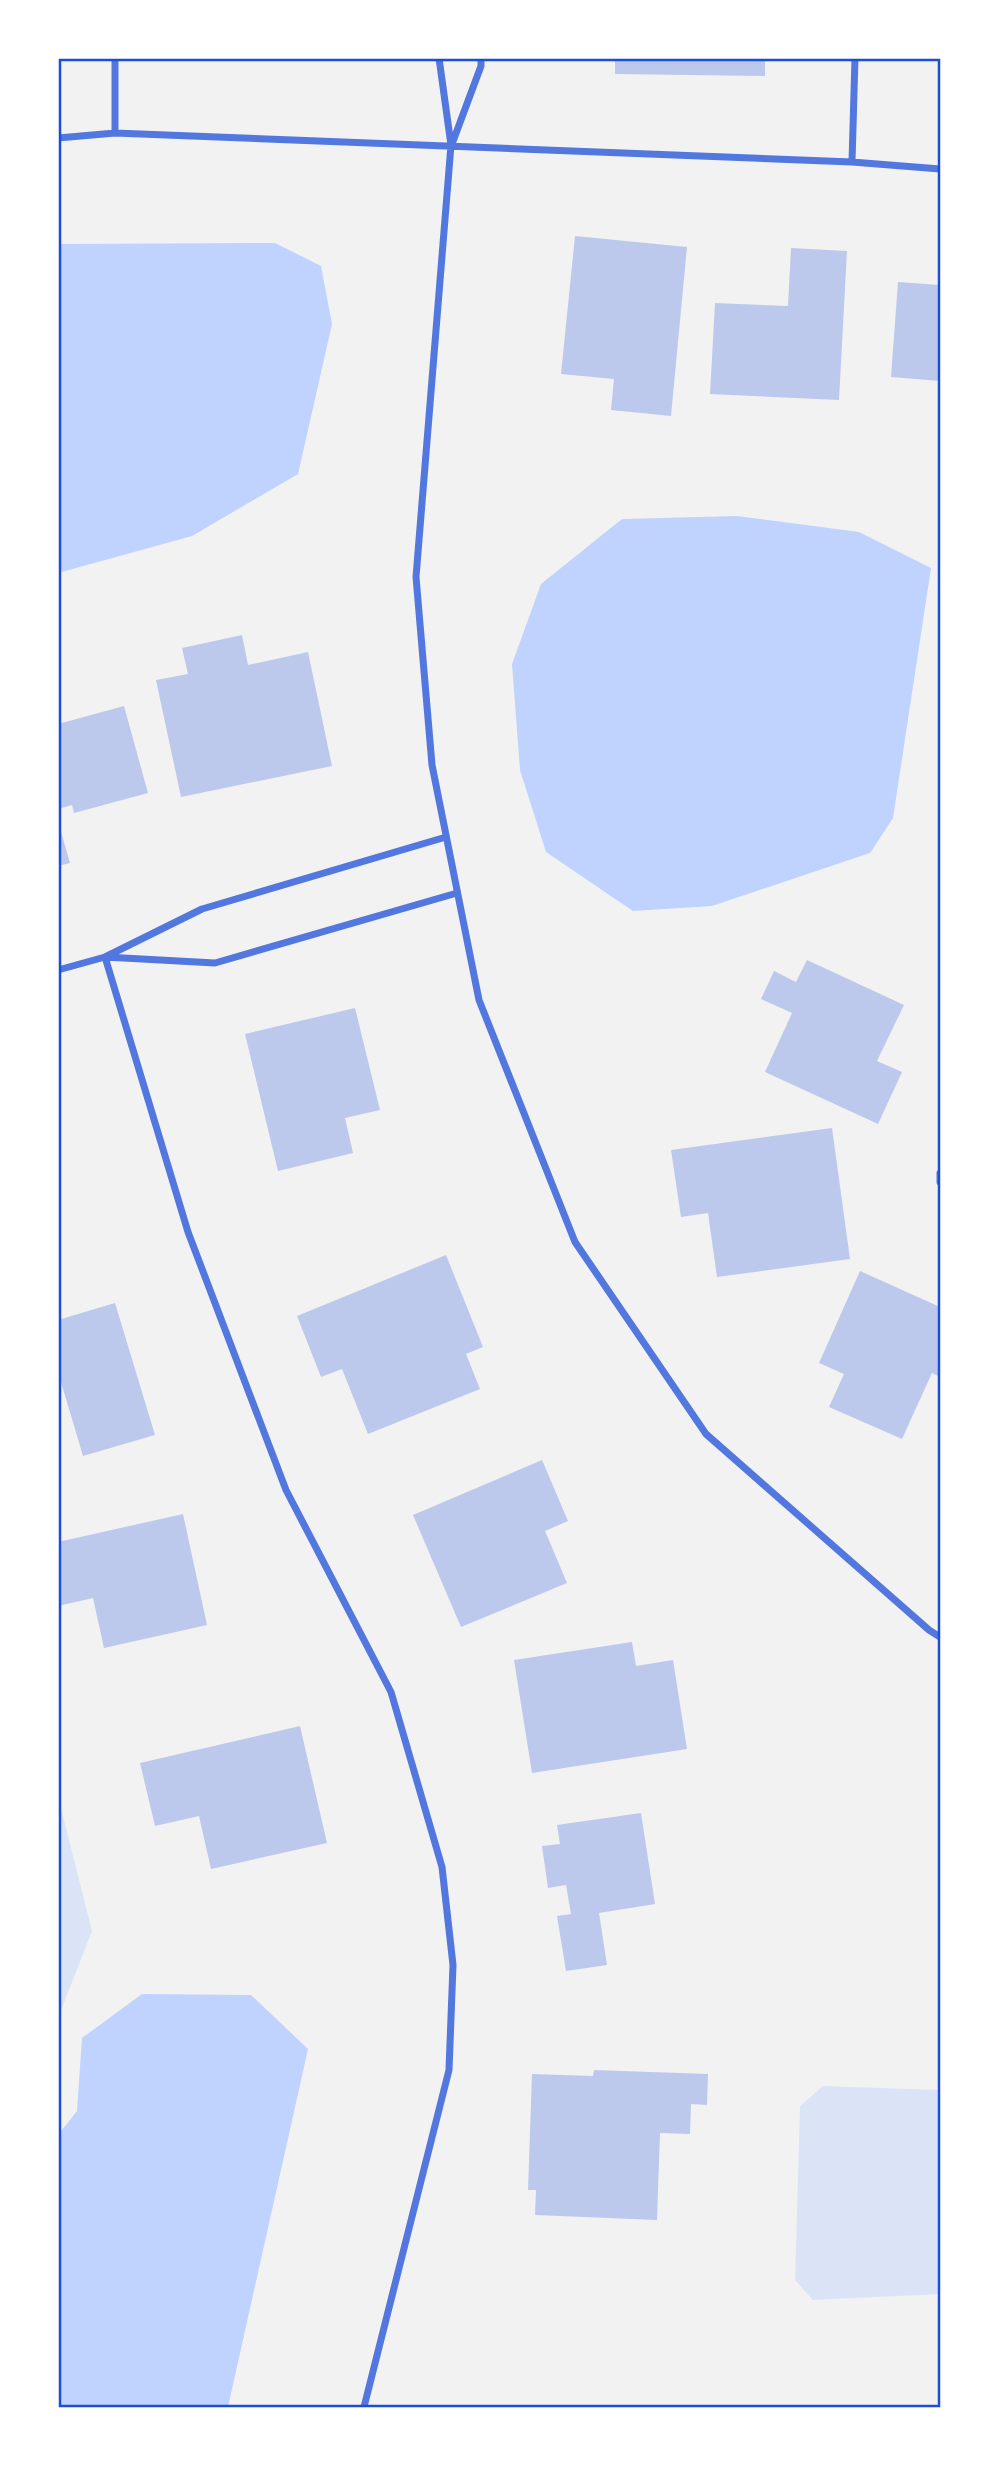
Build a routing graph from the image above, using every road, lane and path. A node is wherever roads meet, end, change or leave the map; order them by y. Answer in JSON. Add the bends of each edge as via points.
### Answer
{"nodes":[{"id":1,"x":115,"y":58,"type":"edge"},
{"id":2,"x":439,"y":58,"type":"edge"},
{"id":3,"x":481,"y":58,"type":"edge"},
{"id":4,"x":855,"y":58,"type":"edge"},
{"id":5,"x":116,"y":133,"type":"junction"},
{"id":6,"x":58,"y":138,"type":"edge"},
{"id":7,"x":451,"y":145,"type":"junction"},
{"id":8,"x":852,"y":162,"type":"junction"},
{"id":9,"x":940,"y":169,"type":"edge"},
{"id":10,"x":446,"y":837,"type":"junction"},
{"id":11,"x":457,"y":893,"type":"junction"},
{"id":12,"x":105,"y":957,"type":"junction"},
{"id":13,"x":58,"y":970,"type":"edge"},
{"id":14,"x":940,"y":1172,"type":"edge"},
{"id":15,"x":940,"y":1182,"type":"edge"},
{"id":16,"x":940,"y":1637,"type":"edge"},
{"id":17,"x":364,"y":2407,"type":"edge"}],
"edges":[{"from":1,"to":5,"type":"street"},
{"from":2,"to":7,"type":"street"},
{"from":3,"to":7,"type":"street"},
{"from":4,"to":8,"type":"street"},
{"from":5,"to":6,"type":"street"},
{"from":5,"to":7,"type":"street"},
{"from":7,"to":8,"type":"street"},
{"from":7,"to":10,"type":"street","via":[[416,577],[432,765]]},
{"from":8,"to":9,"type":"street"},
{"from":10,"to":11,"type":"street"},
{"from":10,"to":12,"type":"street","via":[[202,909]]},
{"from":11,"to":12,"type":"street","via":[[215,962]]},
{"from":11,"to":16,"type":"street","via":[[479,1000],[575,1242],[706,1434]]},
{"from":12,"to":13,"type":"street"},
{"from":12,"to":17,"type":"street","via":[[188,1233],[286,1490],[391,1692],[442,1867],[453,1965],[449,2070]]},
{"from":14,"to":15,"type":"street"}]}
